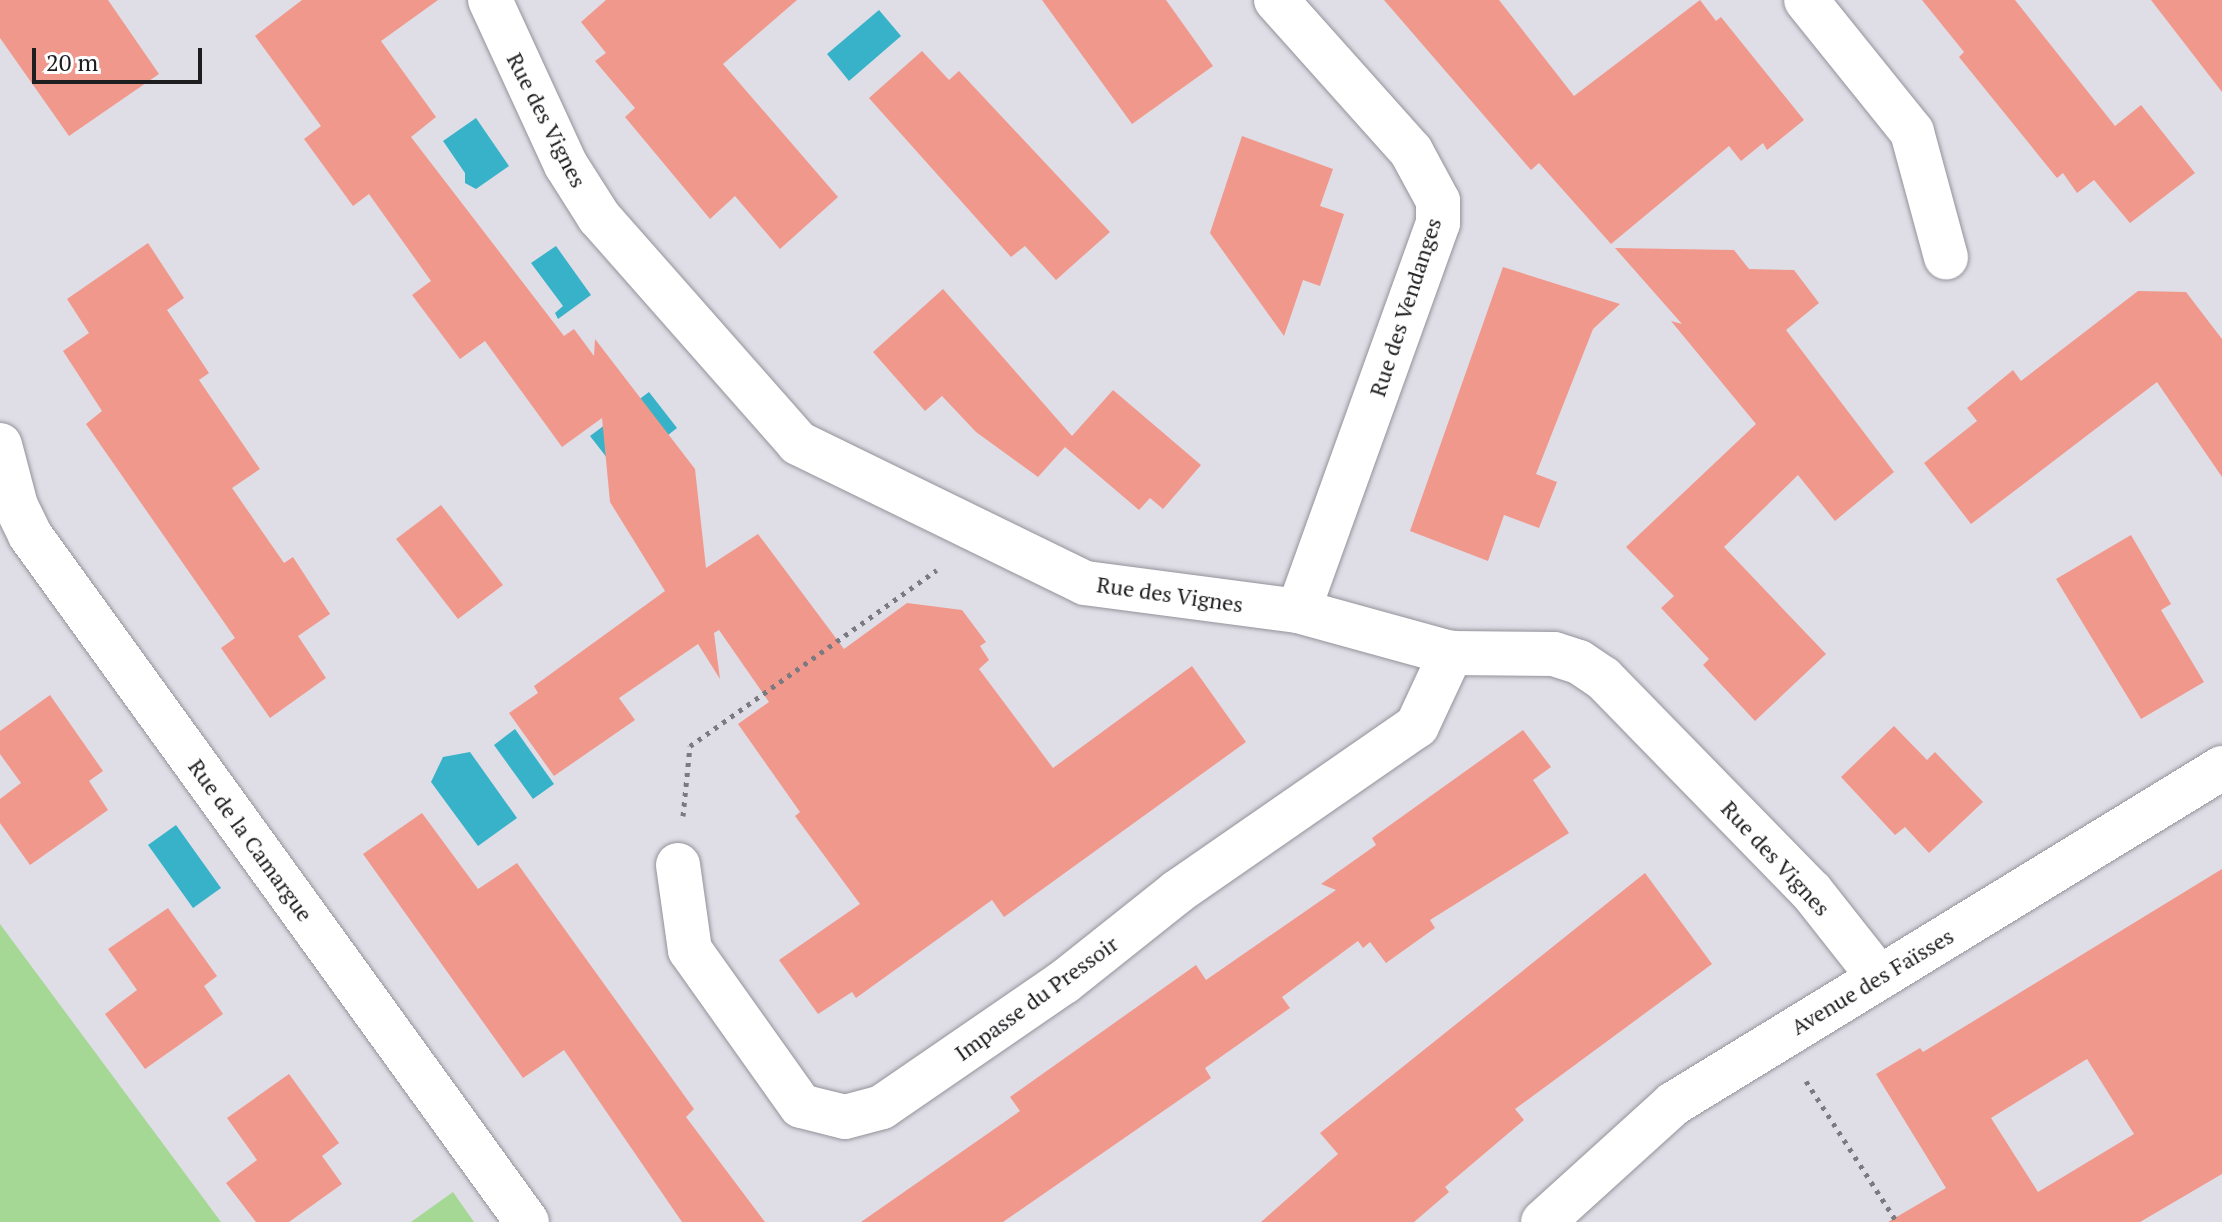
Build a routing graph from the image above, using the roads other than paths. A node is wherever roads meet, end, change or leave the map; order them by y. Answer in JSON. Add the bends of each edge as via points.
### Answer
{"nodes":[{"id":1,"x":490,"y":0,"type":"edge"},
{"id":2,"x":1276,"y":0,"type":"edge"},
{"id":3,"x":1806,"y":0,"type":"edge"},
{"id":4,"x":1946,"y":257,"type":"dead end"},
{"id":5,"x":0,"y":445,"type":"edge"},
{"id":6,"x":1298,"y":611,"type":"junction"},
{"id":7,"x":1451,"y":653,"type":"junction"},
{"id":8,"x":2222,"y":768,"type":"edge"},
{"id":9,"x":678,"y":865,"type":"road end"},
{"id":10,"x":1879,"y":977,"type":"junction"},
{"id":11,"x":527,"y":1222,"type":"edge"},
{"id":12,"x":1543,"y":1222,"type":"edge"}],
"edges":[{"from":1,"to":6,"type":"street","name":"Rue des Vignes","via":[[566,165],[599,217],[798,443],[1085,583]]},
{"from":2,"to":6,"type":"street","name":"Rue des Vendanges","via":[[1411,151],[1438,201],[1438,223]]},
{"from":3,"to":4,"type":"street","via":[[1912,132]]},
{"from":5,"to":11,"type":"street","name":"Rue de la Camargue","via":[[16,506],[30,535]]},
{"from":6,"to":7,"type":"street","name":"Rue des Vignes"},
{"from":7,"to":9,"type":"street","name":"Impasse du Pressoir","via":[[1417,726],[1177,892],[1064,982],[870,1110],[845,1117],[801,1106],[690,950]]},
{"from":7,"to":10,"type":"street","name":"Rue des Vignes","via":[[1554,654],[1603,678],[1811,891]]},
{"from":8,"to":10,"type":"street","name":"Avenue des Faïsses"},
{"from":10,"to":12,"type":"street","name":"Avenue des Faïsses","via":[[1673,1104]]}]}
